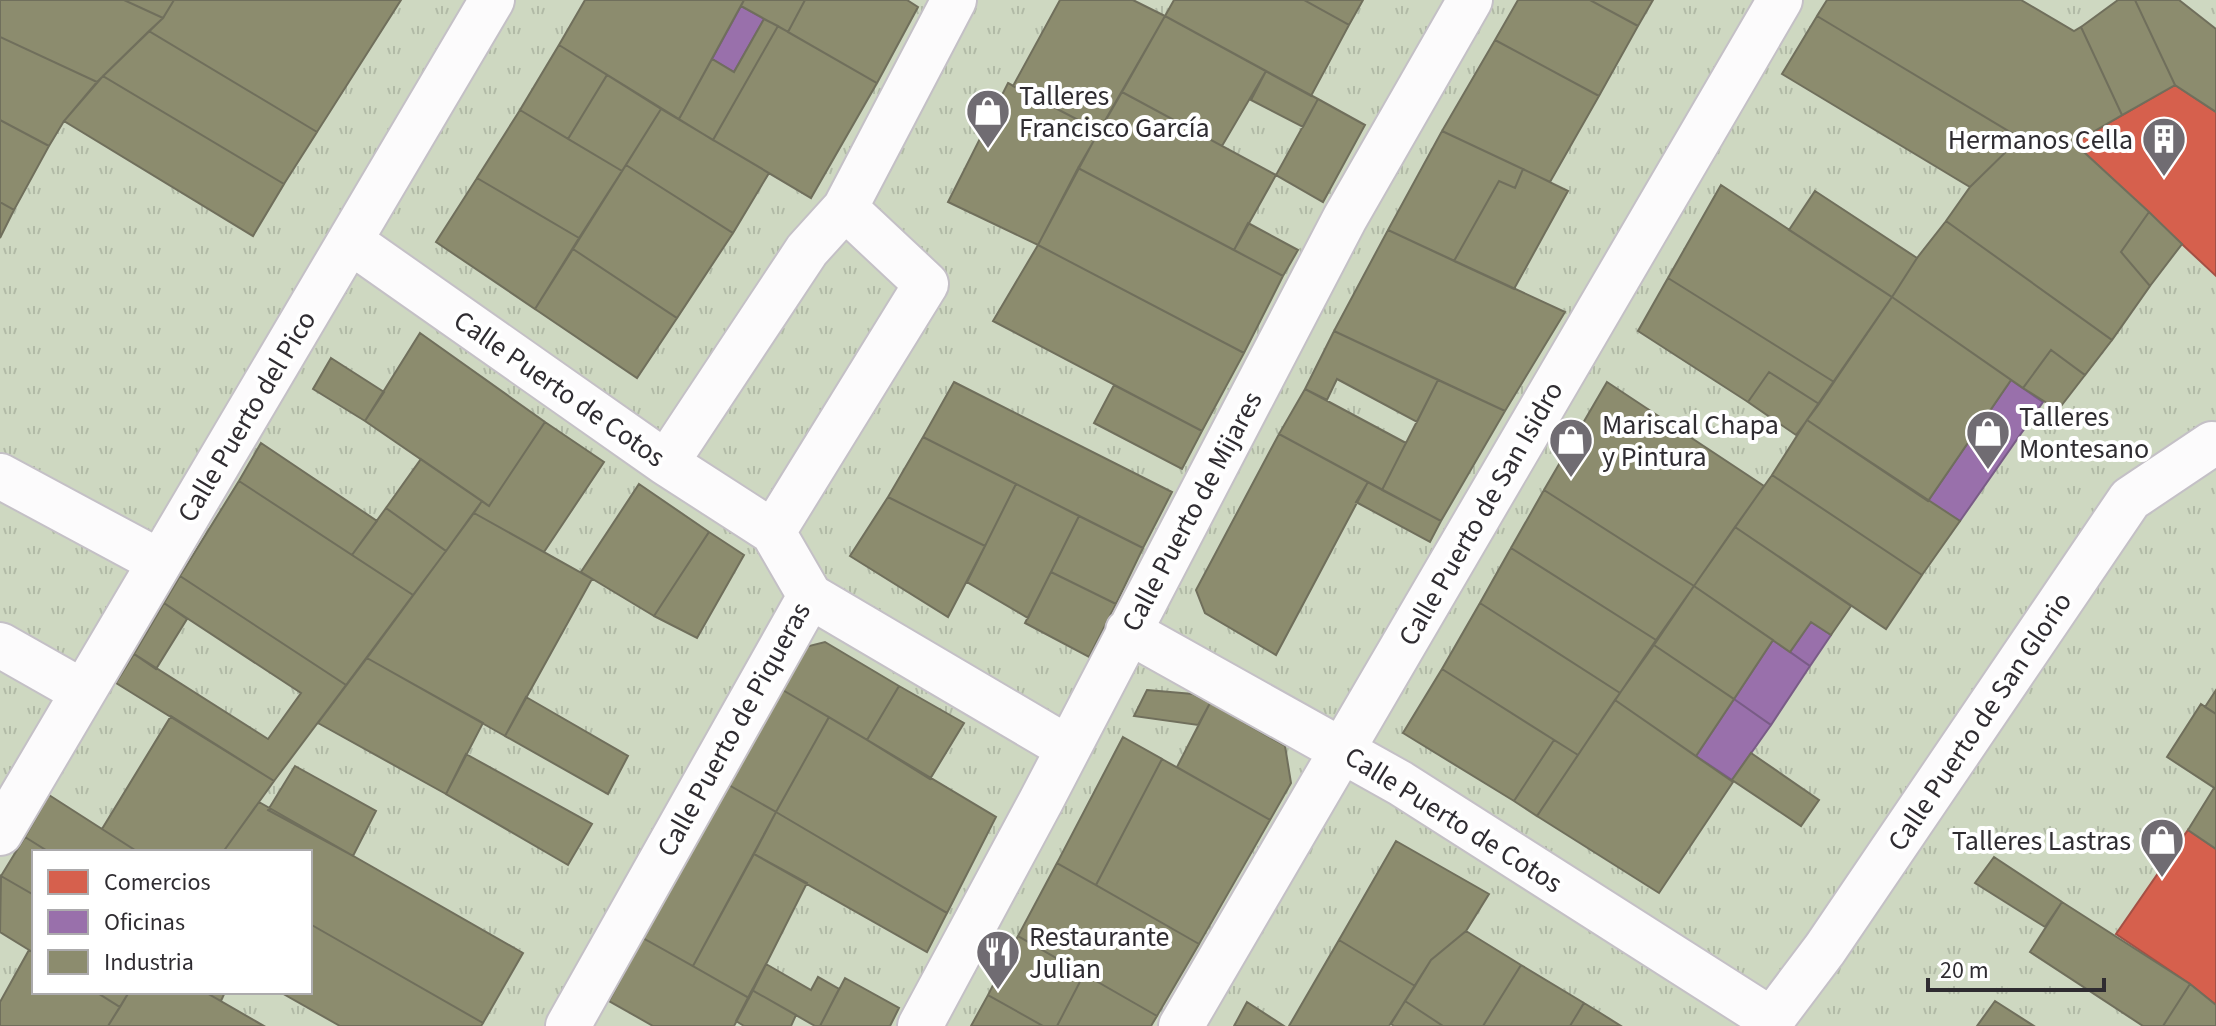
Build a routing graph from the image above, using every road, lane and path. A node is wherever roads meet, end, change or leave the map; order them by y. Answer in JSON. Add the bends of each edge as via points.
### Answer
{"nodes":[{"id":1,"x":492,"y":0,"type":"edge"},
{"id":2,"x":954,"y":0,"type":"edge"},
{"id":3,"x":1470,"y":0,"type":"edge"},
{"id":4,"x":1780,"y":0,"type":"edge"},
{"id":5,"x":845,"y":208,"type":"junction"},
{"id":6,"x":350,"y":241,"type":"junction"},
{"id":7,"x":2216,"y":445,"type":"edge"},
{"id":8,"x":666,"y":463,"type":"junction"},
{"id":9,"x":0,"y":476,"type":"edge"},
{"id":10,"x":773,"y":532,"type":"junction"},
{"id":11,"x":160,"y":562,"type":"junction"},
{"id":12,"x":810,"y":596,"type":"junction"},
{"id":13,"x":1128,"y":631,"type":"junction"},
{"id":14,"x":0,"y":645,"type":"edge"},
{"id":15,"x":83,"y":692,"type":"junction"},
{"id":16,"x":1068,"y":748,"type":"junction"},
{"id":17,"x":1341,"y":749,"type":"junction"},
{"id":18,"x":0,"y":833,"type":"edge"},
{"id":19,"x":1770,"y":1023,"type":"edge"},
{"id":20,"x":568,"y":1026,"type":"edge"},
{"id":21,"x":920,"y":1026,"type":"edge"},
{"id":22,"x":1181,"y":1026,"type":"edge"}],
"edges":[{"from":1,"to":6,"type":"street","name":"Calle Puerto del Pico"},
{"from":2,"to":5,"type":"street"},
{"from":3,"to":13,"type":"street","name":"Calle Puerto de Mijares","via":[[1345,218]]},
{"from":4,"to":17,"type":"street","name":"Calle Puerto de San Isidro"},
{"from":5,"to":8,"type":"street","via":[[807,250]]},
{"from":5,"to":10,"type":"street","via":[[926,284]]},
{"from":6,"to":8,"type":"street","name":"Calle Puerto de Cotos"},
{"from":6,"to":11,"type":"street","name":"Calle Puerto del Pico"},
{"from":7,"to":19,"type":"street","name":"Calle Puerto de San Glorio","via":[[2130,499]]},
{"from":8,"to":10,"type":"street","name":"Calle Puerto de Cotos"},
{"from":9,"to":11,"type":"street"},
{"from":10,"to":12,"type":"street","name":"Calle Puerto de Piqueras"},
{"from":11,"to":15,"type":"street","name":"Calle Puerto del Pico"},
{"from":12,"to":16,"type":"street"},
{"from":12,"to":20,"type":"street","name":"Calle Puerto de Piqueras"},
{"from":13,"to":16,"type":"street","name":"Calle Puerto de Mijares"},
{"from":13,"to":17,"type":"street","name":"Calle Puerto de Cotos"},
{"from":14,"to":15,"type":"street"},
{"from":15,"to":18,"type":"street","name":"Calle Puerto del Pico"},
{"from":16,"to":21,"type":"street","name":"Calle Puerto de Mijares"},
{"from":17,"to":19,"type":"street","name":"Calle Puerto de Cotos"},
{"from":17,"to":22,"type":"street","name":"Calle Puerto de San Isidro"}]}
